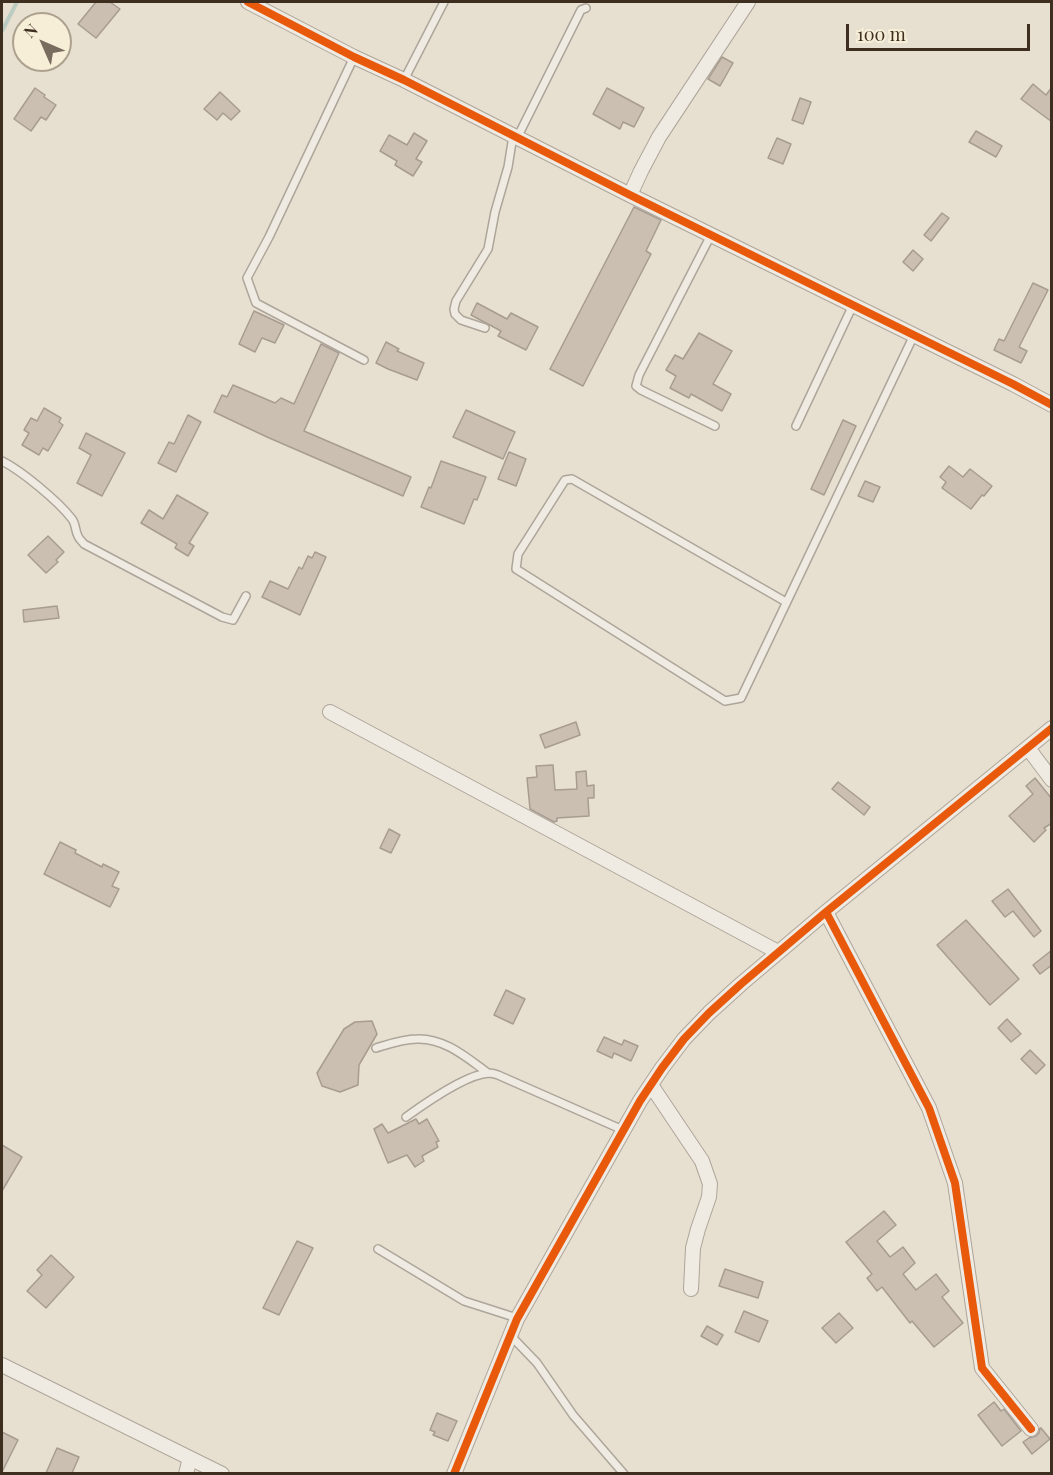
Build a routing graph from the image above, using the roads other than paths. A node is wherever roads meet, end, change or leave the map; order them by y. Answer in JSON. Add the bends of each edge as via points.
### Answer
{"nodes":[{"id":1,"x":248,"y":2,"type":"edge"},
{"id":2,"x":444,"y":2,"type":"edge"},
{"id":3,"x":748,"y":2,"type":"edge"},
{"id":4,"x":586,"y":8,"type":"dead end"},
{"id":5,"x":354,"y":57,"type":"junction"},
{"id":6,"x":404,"y":80,"type":"junction"},
{"id":7,"x":515,"y":137,"type":"junction"},
{"id":8,"x":630,"y":195,"type":"junction"},
{"id":9,"x":711,"y":235,"type":"junction"},
{"id":10,"x":854,"y":305,"type":"junction"},
{"id":11,"x":484,"y":328,"type":"dead end"},
{"id":12,"x":914,"y":334,"type":"junction"},
{"id":13,"x":364,"y":360,"type":"dead end"},
{"id":14,"x":1052,"y":405,"type":"edge"},
{"id":15,"x":715,"y":426,"type":"dead end"},
{"id":16,"x":796,"y":426,"type":"dead end"},
{"id":17,"x":2,"y":461,"type":"edge"},
{"id":18,"x":246,"y":596,"type":"dead end"},
{"id":19,"x":786,"y":602,"type":"junction"},
{"id":20,"x":330,"y":712,"type":"dead end"},
{"id":21,"x":1052,"y":728,"type":"edge"},
{"id":22,"x":1028,"y":748,"type":"junction"},
{"id":23,"x":1052,"y":780,"type":"edge"},
{"id":24,"x":826,"y":912,"type":"junction"},
{"id":25,"x":778,"y":952,"type":"junction"},
{"id":26,"x":376,"y":1048,"type":"dead end"},
{"id":27,"x":488,"y":1073,"type":"junction"},
{"id":28,"x":651,"y":1085,"type":"junction"},
{"id":29,"x":406,"y":1117,"type":"dead end"},
{"id":30,"x":623,"y":1130,"type":"junction"},
{"id":31,"x":378,"y":1250,"type":"dead end"},
{"id":32,"x":691,"y":1289,"type":"dead end"},
{"id":33,"x":517,"y":1318,"type":"junction"},
{"id":34,"x":511,"y":1336,"type":"junction"},
{"id":35,"x":2,"y":1365,"type":"edge"},
{"id":36,"x":1031,"y":1429,"type":"dead end"},
{"id":37,"x":190,"y":1458,"type":"junction"},
{"id":38,"x":186,"y":1473,"type":"edge"},
{"id":39,"x":222,"y":1473,"type":"edge"},
{"id":40,"x":454,"y":1473,"type":"edge"},
{"id":41,"x":624,"y":1473,"type":"edge"}],
"edges":[{"from":1,"to":5,"type":"street"},
{"from":2,"to":6,"type":"lane"},
{"from":3,"to":8,"type":"street","via":[[659,137]]},
{"from":4,"to":7,"type":"lane","via":[[581,10]]},
{"from":5,"to":6,"type":"street"},
{"from":5,"to":13,"type":"lane","via":[[247,278],[256,303]]},
{"from":6,"to":7,"type":"street"},
{"from":7,"to":8,"type":"street"},
{"from":7,"to":11,"type":"lane","via":[[488,249],[454,309],[461,320]]},
{"from":8,"to":9,"type":"street"},
{"from":9,"to":10,"type":"street"},
{"from":9,"to":15,"type":"lane","via":[[636,386]]},
{"from":10,"to":12,"type":"street"},
{"from":10,"to":16,"type":"lane"},
{"from":12,"to":14,"type":"street"},
{"from":12,"to":19,"type":"lane"},
{"from":17,"to":18,"type":"lane","via":[[62,508],[84,544],[222,617],[233,620]]},
{"from":19,"to":19,"type":"lane","via":[[741,698],[725,701],[516,569],[518,554],[565,480],[572,479]]},
{"from":20,"to":25,"type":"street"},
{"from":21,"to":22,"type":"street"},
{"from":22,"to":23,"type":"street"},
{"from":22,"to":24,"type":"street"},
{"from":24,"to":25,"type":"street"},
{"from":24,"to":36,"type":"street","via":[[929,1108],[955,1184],[982,1368]]},
{"from":25,"to":28,"type":"street","via":[[684,1039]]},
{"from":26,"to":27,"type":"lane","via":[[418,1038],[437,1041]]},
{"from":27,"to":29,"type":"lane","via":[[436,1096]]},
{"from":27,"to":30,"type":"lane"},
{"from":28,"to":30,"type":"street"},
{"from":28,"to":32,"type":"street","via":[[702,1161],[711,1184],[693,1248]]},
{"from":30,"to":33,"type":"street"},
{"from":31,"to":33,"type":"lane","via":[[464,1301]]},
{"from":33,"to":34,"type":"street"},
{"from":34,"to":40,"type":"street"},
{"from":34,"to":41,"type":"lane"},
{"from":35,"to":37,"type":"street"},
{"from":37,"to":38,"type":"street"},
{"from":37,"to":39,"type":"street"}]}
